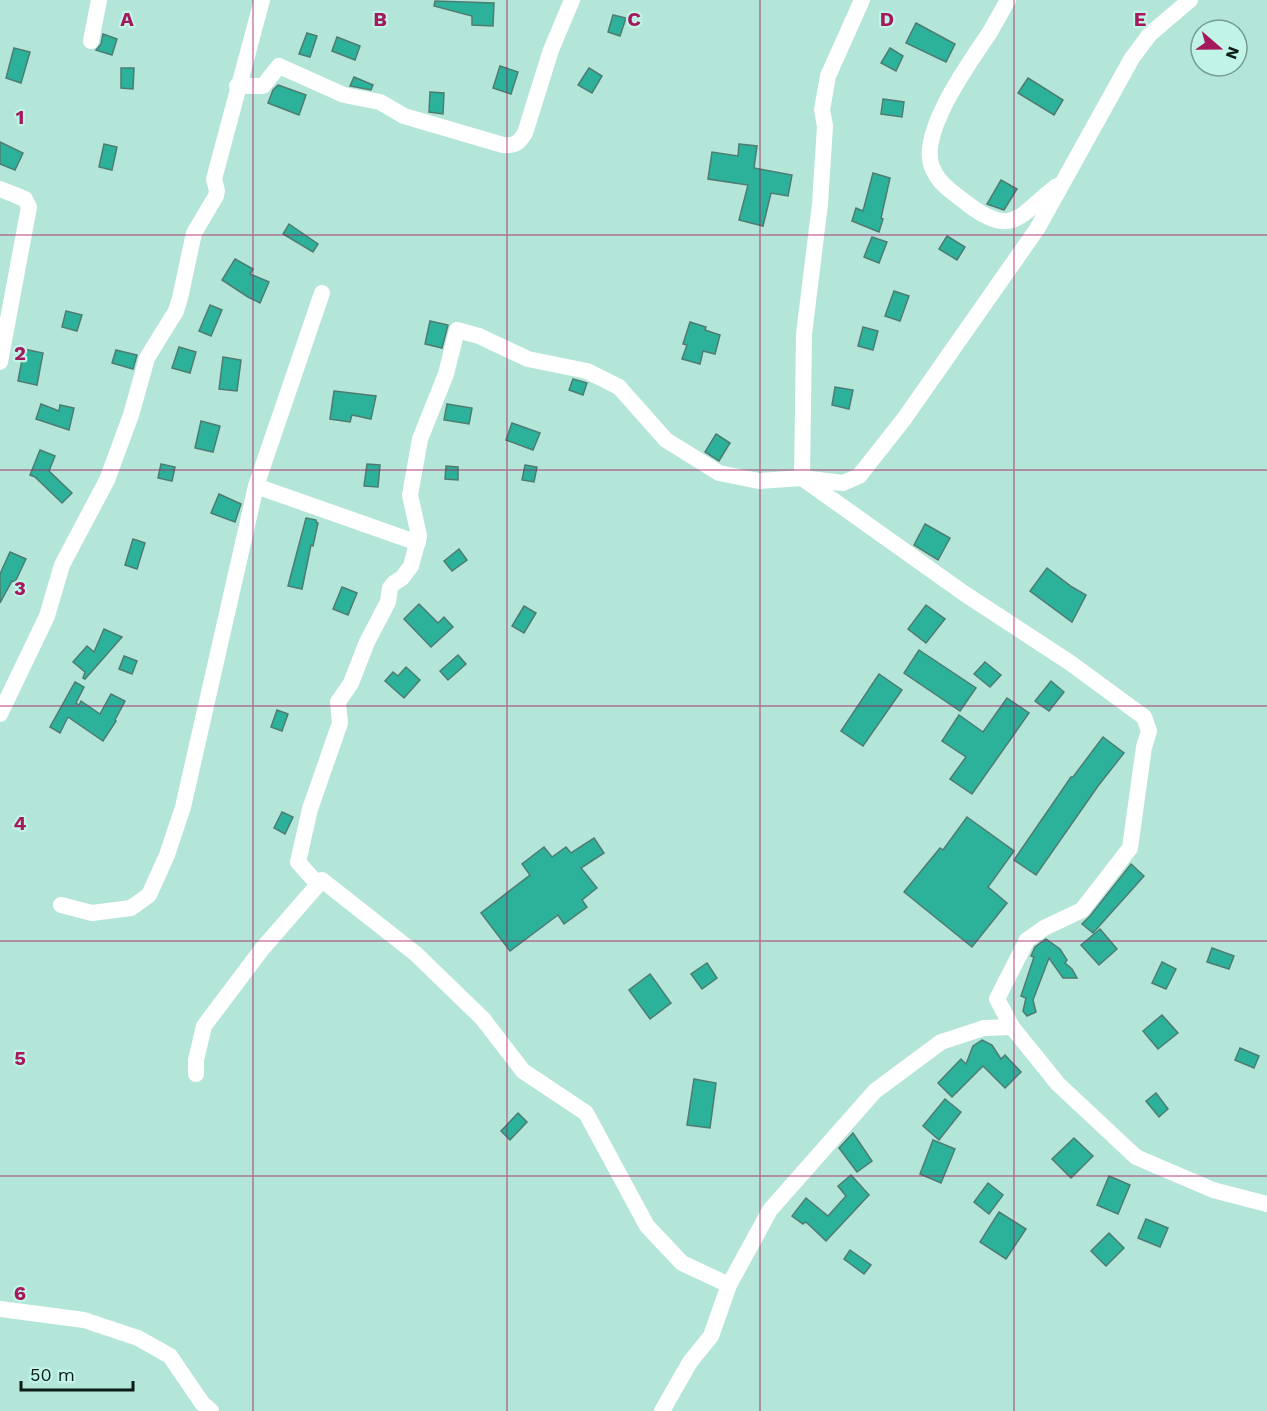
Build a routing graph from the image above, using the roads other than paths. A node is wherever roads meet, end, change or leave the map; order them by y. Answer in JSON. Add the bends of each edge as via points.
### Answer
{"nodes":[{"id":1,"x":99,"y":0,"type":"edge"},
{"id":2,"x":262,"y":0,"type":"edge"},
{"id":3,"x":572,"y":0,"type":"edge"},
{"id":4,"x":862,"y":0,"type":"edge"},
{"id":5,"x":1008,"y":0,"type":"edge"},
{"id":6,"x":1190,"y":0,"type":"edge"},
{"id":7,"x":91,"y":41,"type":"dead end"},
{"id":8,"x":237,"y":86,"type":"junction"},
{"id":9,"x":1063,"y":182,"type":"junction"},
{"id":10,"x":0,"y":189,"type":"edge"},
{"id":11,"x":322,"y":293,"type":"dead end"},
{"id":12,"x":0,"y":362,"type":"edge"},
{"id":13,"x":802,"y":478,"type":"junction"},
{"id":14,"x":256,"y":486,"type":"junction"},
{"id":15,"x":418,"y":543,"type":"junction"},
{"id":16,"x":0,"y":714,"type":"edge"},
{"id":17,"x":320,"y":882,"type":"junction"},
{"id":18,"x":61,"y":905,"type":"dead end"},
{"id":19,"x":1012,"y":1027,"type":"junction"},
{"id":20,"x":196,"y":1074,"type":"dead end"},
{"id":21,"x":1267,"y":1204,"type":"edge"},
{"id":22,"x":729,"y":1285,"type":"junction"},
{"id":23,"x":0,"y":1309,"type":"edge"},
{"id":24,"x":212,"y":1411,"type":"edge"},
{"id":25,"x":662,"y":1411,"type":"edge"}],
"edges":[{"from":1,"to":7,"type":"street"},
{"from":2,"to":8,"type":"street"},
{"from":3,"to":8,"type":"street","via":[[550,50],[525,133],[512,146],[404,116],[380,102],[344,95],[279,66],[263,86]]},
{"from":4,"to":13,"type":"street","via":[[828,76],[822,110],[825,126],[820,204],[804,334]]},
{"from":5,"to":9,"type":"street","via":[[958,78],[935,126],[931,165],[941,185],[990,220],[1009,222],[1026,214]]},
{"from":6,"to":9,"type":"street","via":[[1150,34],[1132,58]]},
{"from":8,"to":16,"type":"street","via":[[213,179],[216,196],[194,233],[176,310],[147,358],[107,480],[62,565],[47,616]]},
{"from":9,"to":13,"type":"street","via":[[1037,229],[995,290],[859,476],[843,483]]},
{"from":10,"to":12,"type":"street","via":[[25,199],[29,207]]},
{"from":11,"to":14,"type":"street"},
{"from":13,"to":15,"type":"street","via":[[759,481],[719,473],[666,440],[619,387],[587,371],[528,359],[457,330],[446,374],[420,439],[410,495]]},
{"from":13,"to":19,"type":"street","via":[[1144,717],[1149,731],[1130,848],[1082,910],[1027,940],[997,999]]},
{"from":14,"to":15,"type":"street"},
{"from":14,"to":18,"type":"street","via":[[183,807],[168,855],[149,895],[131,908],[92,913]]},
{"from":15,"to":17,"type":"street","via":[[408,572],[390,588],[388,602],[351,683],[338,702],[340,723],[310,809],[298,862]]},
{"from":17,"to":20,"type":"street","via":[[262,949],[204,1026]]},
{"from":17,"to":22,"type":"street","via":[[416,954],[483,1019],[523,1071],[586,1113],[647,1226],[682,1263]]},
{"from":19,"to":21,"type":"street","via":[[1058,1084],[1136,1157],[1213,1190]]},
{"from":19,"to":22,"type":"street","via":[[984,1028],[941,1042],[874,1091],[770,1210]]},
{"from":22,"to":25,"type":"street","via":[[711,1336],[690,1362]]},
{"from":23,"to":24,"type":"street","via":[[84,1320],[138,1338],[170,1356],[202,1403]]}]}
